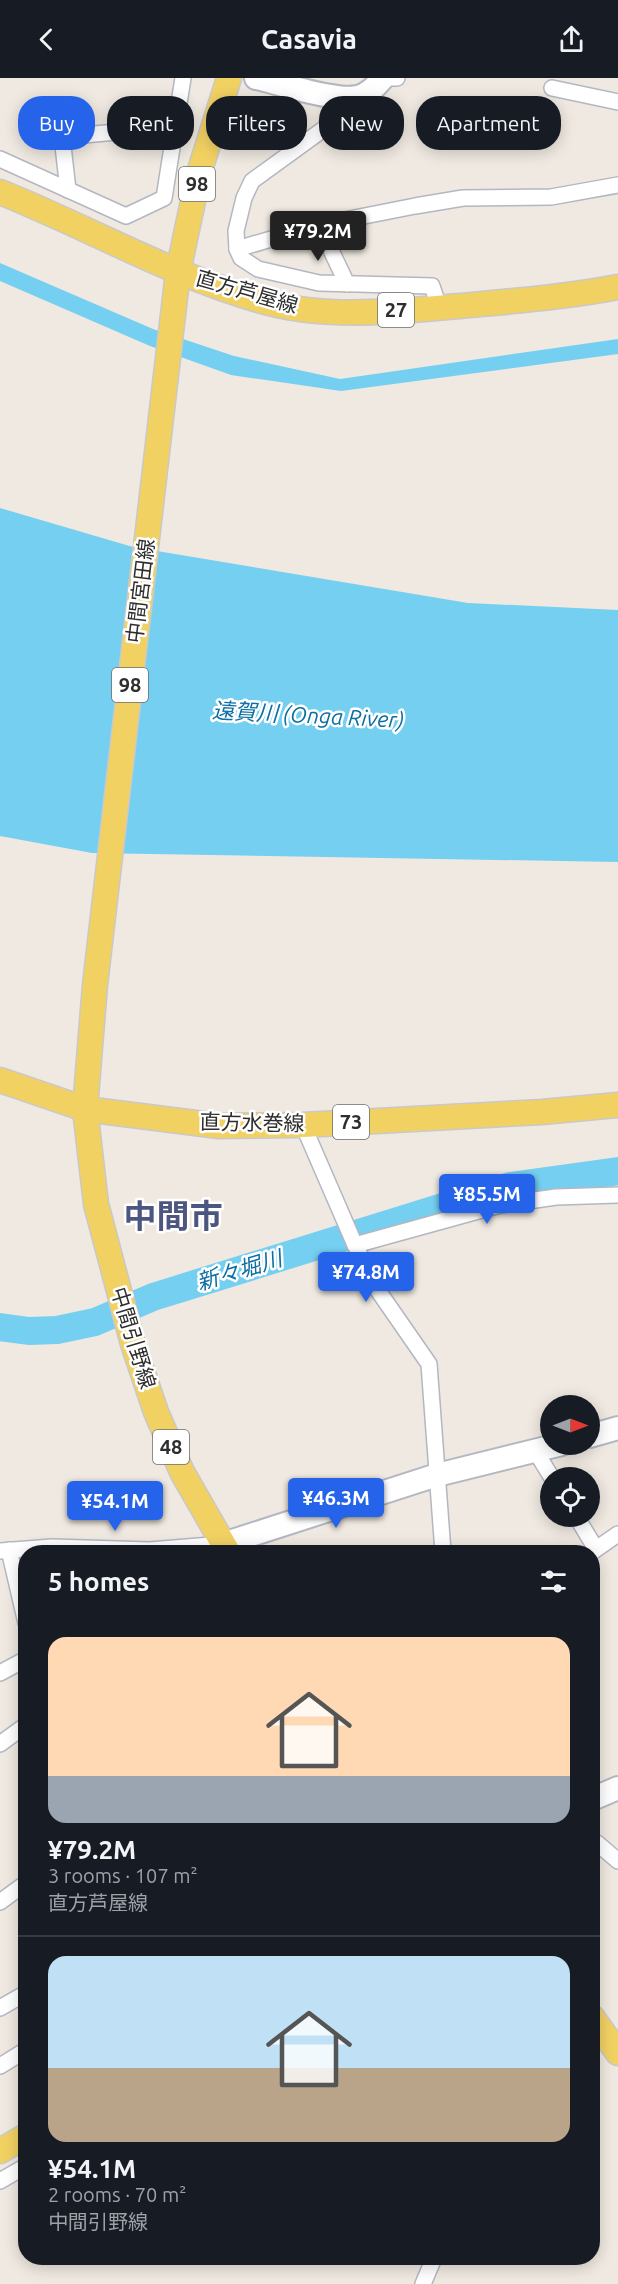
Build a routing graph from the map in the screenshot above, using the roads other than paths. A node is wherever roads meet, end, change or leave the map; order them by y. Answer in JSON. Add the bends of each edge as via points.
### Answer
{"nodes":[{"id":1,"x":183,"y":78,"type":"edge"},
{"id":2,"x":229,"y":78,"type":"edge"},
{"id":3,"x":256,"y":78,"type":"edge"},
{"id":4,"x":383,"y":78,"type":"edge"},
{"id":5,"x":391,"y":78,"type":"edge"},
{"id":6,"x":397,"y":78,"type":"edge"},
{"id":7,"x":552,"y":88,"type":"dead end"},
{"id":8,"x":336,"y":96,"type":"edge"},
{"id":9,"x":360,"y":96,"type":"edge"},
{"id":10,"x":618,"y":102,"type":"edge"},
{"id":11,"x":107,"y":132,"type":"edge"},
{"id":12,"x":319,"y":132,"type":"edge"},
{"id":13,"x":0,"y":159,"type":"edge"},
{"id":14,"x":618,"y":185,"type":"edge"},
{"id":15,"x":68,"y":190,"type":"junction"},
{"id":16,"x":0,"y":192,"type":"edge"},
{"id":17,"x":319,"y":225,"type":"junction"},
{"id":18,"x":237,"y":249,"type":"junction"},
{"id":19,"x":177,"y":283,"type":"junction"},
{"id":20,"x":347,"y":284,"type":"junction"},
{"id":21,"x":618,"y":287,"type":"edge"},
{"id":22,"x":439,"y":307,"type":"junction"},
{"id":23,"x":0,"y":1080,"type":"edge"},
{"id":24,"x":618,"y":1105,"type":"edge"},
{"id":25,"x":85,"y":1109,"type":"junction"},
{"id":26,"x":303,"y":1125,"type":"junction"},
{"id":27,"x":618,"y":1194,"type":"edge"},
{"id":28,"x":355,"y":1245,"type":"junction"},
{"id":29,"x":618,"y":1428,"type":"edge"},
{"id":30,"x":600,"y":1433,"type":"edge"},
{"id":31,"x":540,"y":1451,"type":"edge"},
{"id":32,"x":536,"y":1452,"type":"junction"},
{"id":33,"x":545,"y":1467,"type":"edge"},
{"id":34,"x":437,"y":1475,"type":"junction"},
{"id":35,"x":582,"y":1527,"type":"edge"},
{"id":36,"x":618,"y":1534,"type":"edge"},
{"id":37,"x":223,"y":1545,"type":"edge"},
{"id":38,"x":234,"y":1545,"type":"edge"},
{"id":39,"x":442,"y":1545,"type":"edge"},
{"id":40,"x":591,"y":1545,"type":"edge"},
{"id":41,"x":600,"y":1547,"type":"edge"},
{"id":42,"x":4,"y":1551,"type":"edge"},
{"id":43,"x":18,"y":1597,"type":"edge"},
{"id":44,"x":18,"y":1663,"type":"edge"},
{"id":45,"x":0,"y":1673,"type":"edge"},
{"id":46,"x":18,"y":1731,"type":"edge"},
{"id":47,"x":0,"y":1744,"type":"edge"},
{"id":48,"x":618,"y":1788,"type":"edge"},
{"id":49,"x":600,"y":1796,"type":"edge"},
{"id":50,"x":600,"y":1846,"type":"edge"},
{"id":51,"x":618,"y":1861,"type":"edge"},
{"id":52,"x":18,"y":1888,"type":"edge"},
{"id":53,"x":0,"y":1902,"type":"edge"},
{"id":54,"x":18,"y":1998,"type":"edge"},
{"id":55,"x":0,"y":2008,"type":"edge"},
{"id":56,"x":600,"y":2028,"type":"edge"},
{"id":57,"x":618,"y":2053,"type":"edge"},
{"id":58,"x":18,"y":2055,"type":"edge"},
{"id":59,"x":0,"y":2066,"type":"edge"},
{"id":60,"x":18,"y":2141,"type":"edge"},
{"id":61,"x":0,"y":2151,"type":"edge"},
{"id":62,"x":18,"y":2171,"type":"edge"},
{"id":63,"x":0,"y":2181,"type":"edge"},
{"id":64,"x":430,"y":2265,"type":"edge"},
{"id":65,"x":423,"y":2284,"type":"edge"}],
"edges":[{"from":1,"to":15,"type":"street","via":[[164,198],[126,216]]},
{"from":2,"to":19,"type":"main road","name":"中間宮田線","number":"98","via":[[199,173]]},
{"from":3,"to":8,"type":"main road"},
{"from":4,"to":9,"type":"main road"},
{"from":5,"to":6,"type":"street"},
{"from":7,"to":10,"type":"street"},
{"from":11,"to":15,"type":"street","via":[[62,136]]},
{"from":12,"to":18,"type":"street","via":[[252,181],[236,231]]},
{"from":13,"to":15,"type":"street"},
{"from":14,"to":17,"type":"street","via":[[550,197],[463,198]]},
{"from":16,"to":19,"type":"main road","name":"直方芦屋線","number":"27"},
{"from":17,"to":18,"type":"street"},
{"from":17,"to":20,"type":"street"},
{"from":18,"to":20,"type":"street","via":[[241,258],[258,269],[319,283]]},
{"from":19,"to":22,"type":"main road","name":"直方芦屋線","number":"27","via":[[310,310]]},
{"from":19,"to":25,"type":"main road","name":"中間宮田線","number":"98"},
{"from":20,"to":22,"type":"street","via":[[432,286]]},
{"from":21,"to":22,"type":"main road","name":"直方芦屋線","number":"27","via":[[571,296]]},
{"from":23,"to":25,"type":"main road","name":"直方水巻線","number":"73"},
{"from":24,"to":26,"type":"main road","name":"直方水巻線","number":"73"},
{"from":25,"to":26,"type":"main road","name":"直方水巻線","number":"73","via":[[219,1126]]},
{"from":25,"to":37,"type":"main road","name":"中間引野線","number":"48","via":[[96,1204],[133,1344],[182,1472]]},
{"from":26,"to":28,"type":"street"},
{"from":27,"to":28,"type":"street","via":[[500,1205]]},
{"from":28,"to":34,"type":"street","via":[[377,1289],[429,1364]]},
{"from":29,"to":30,"type":"main road"},
{"from":31,"to":32,"type":"main road"},
{"from":32,"to":33,"type":"street"},
{"from":32,"to":34,"type":"main road"},
{"from":34,"to":38,"type":"main road"},
{"from":34,"to":39,"type":"street"},
{"from":35,"to":40,"type":"street"},
{"from":36,"to":41,"type":"street"},
{"from":42,"to":43,"type":"street"},
{"from":44,"to":45,"type":"street"},
{"from":46,"to":47,"type":"street"},
{"from":48,"to":49,"type":"main road"},
{"from":50,"to":51,"type":"street"},
{"from":52,"to":53,"type":"street"},
{"from":54,"to":55,"type":"street"},
{"from":56,"to":57,"type":"main road"},
{"from":58,"to":59,"type":"street"},
{"from":60,"to":61,"type":"main road"},
{"from":62,"to":63,"type":"street"},
{"from":64,"to":65,"type":"street"}]}
